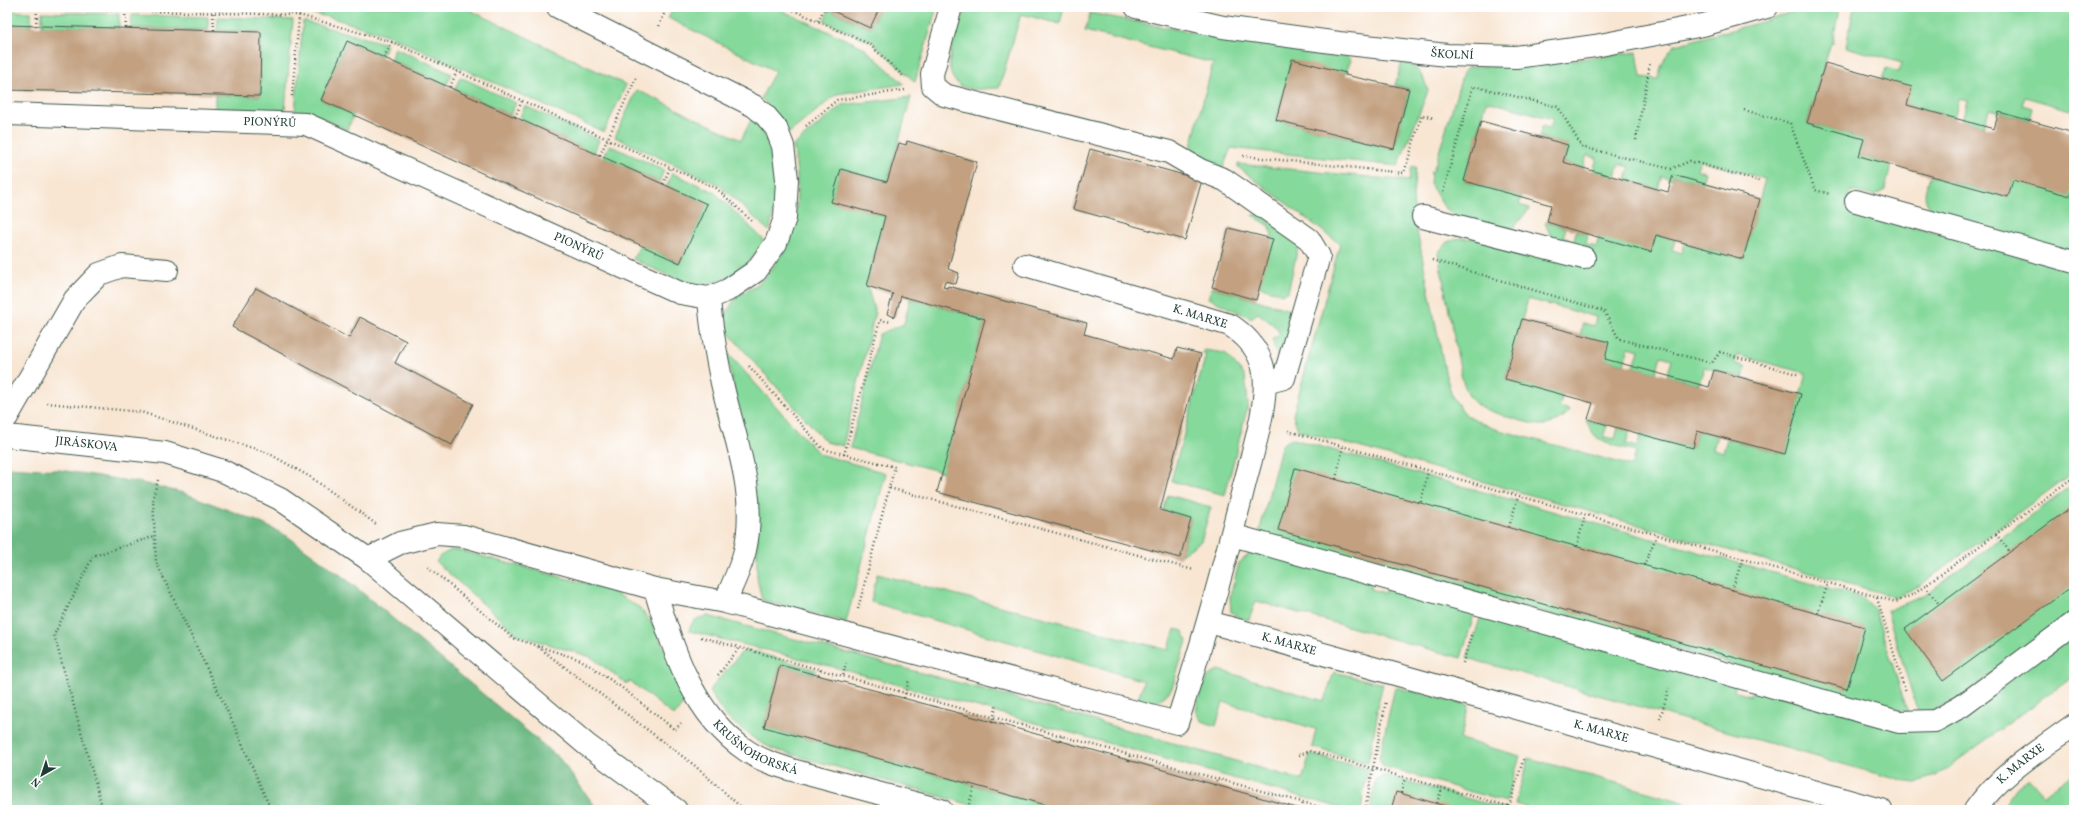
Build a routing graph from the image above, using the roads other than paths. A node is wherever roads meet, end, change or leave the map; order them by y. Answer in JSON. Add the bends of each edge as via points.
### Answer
{"nodes":[{"id":1,"x":558,"y":7,"type":"edge"},
{"id":2,"x":951,"y":7,"type":"edge"},
{"id":3,"x":1136,"y":7,"type":"edge"},
{"id":4,"x":1768,"y":7,"type":"edge"},
{"id":5,"x":7,"y":114,"type":"edge"},
{"id":6,"x":1856,"y":201,"type":"road end"},
{"id":7,"x":1429,"y":218,"type":"road end"},
{"id":8,"x":1584,"y":258,"type":"dead end"},
{"id":9,"x":2074,"y":262,"type":"edge"},
{"id":10,"x":1025,"y":264,"type":"dead end"},
{"id":11,"x":167,"y":270,"type":"dead end"},
{"id":12,"x":709,"y":298,"type":"junction"},
{"id":13,"x":1264,"y":383,"type":"junction"},
{"id":14,"x":7,"y":417,"type":"edge"},
{"id":15,"x":7,"y":436,"type":"edge"},
{"id":16,"x":1232,"y":535,"type":"junction"},
{"id":17,"x":368,"y":559,"type":"junction"},
{"id":18,"x":655,"y":589,"type":"junction"},
{"id":19,"x":725,"y":602,"type":"junction"},
{"id":20,"x":1209,"y":622,"type":"junction"},
{"id":21,"x":2074,"y":623,"type":"edge"},
{"id":22,"x":2074,"y":725,"type":"edge"},
{"id":23,"x":676,"y":810,"type":"edge"},
{"id":24,"x":941,"y":810,"type":"edge"},
{"id":25,"x":1881,"y":810,"type":"edge"},
{"id":26,"x":1975,"y":810,"type":"edge"}],
"edges":[{"from":1,"to":12,"type":"street","via":[[754,106],[776,128],[783,146],[788,179],[785,218],[776,243],[756,271],[728,290]]},
{"from":2,"to":13,"type":"street","via":[[932,74],[925,87],[956,100],[1169,152],[1200,170],[1225,180],[1309,239],[1319,256],[1284,378]]},
{"from":3,"to":4,"type":"street","name":"ŠKOLNÍ","via":[[1223,27],[1447,55],[1516,57],[1595,46],[1703,25]]},
{"from":5,"to":12,"type":"street","name":"PIONÝRŮ","via":[[306,124],[680,293]]},
{"from":6,"to":9,"type":"street"},
{"from":7,"to":8,"type":"street"},
{"from":10,"to":13,"type":"street","name":"K. MARXE","via":[[1230,325],[1244,334],[1255,347],[1262,364]]},
{"from":11,"to":14,"type":"street","via":[[122,266],[99,274],[75,299]]},
{"from":12,"to":19,"type":"street","via":[[722,383],[738,440],[749,500],[745,552]]},
{"from":13,"to":16,"type":"street","name":"K. MARXE","via":[[1260,424]]},
{"from":15,"to":17,"type":"street","name":"JIRÁSKOVA","via":[[165,452],[223,471],[280,499]]},
{"from":16,"to":20,"type":"street","name":"K. MARXE"},
{"from":16,"to":21,"type":"street","via":[[1899,722],[1935,721],[1962,706]]},
{"from":17,"to":18,"type":"street","via":[[400,543],[437,534],[464,536]]},
{"from":17,"to":23,"type":"street","name":"JIRÁSKOVA","via":[[587,745]]},
{"from":18,"to":19,"type":"street"},
{"from":18,"to":24,"type":"street","name":"KRUŠNOHORSKÁ","via":[[666,628],[687,681],[715,723],[746,751],[792,770]]},
{"from":19,"to":20,"type":"street","via":[[1177,723]]},
{"from":20,"to":25,"type":"street","name":"K. MARXE"},
{"from":22,"to":26,"type":"street","name":"K. MARXE","via":[[2010,771],[1985,795]]}]}
